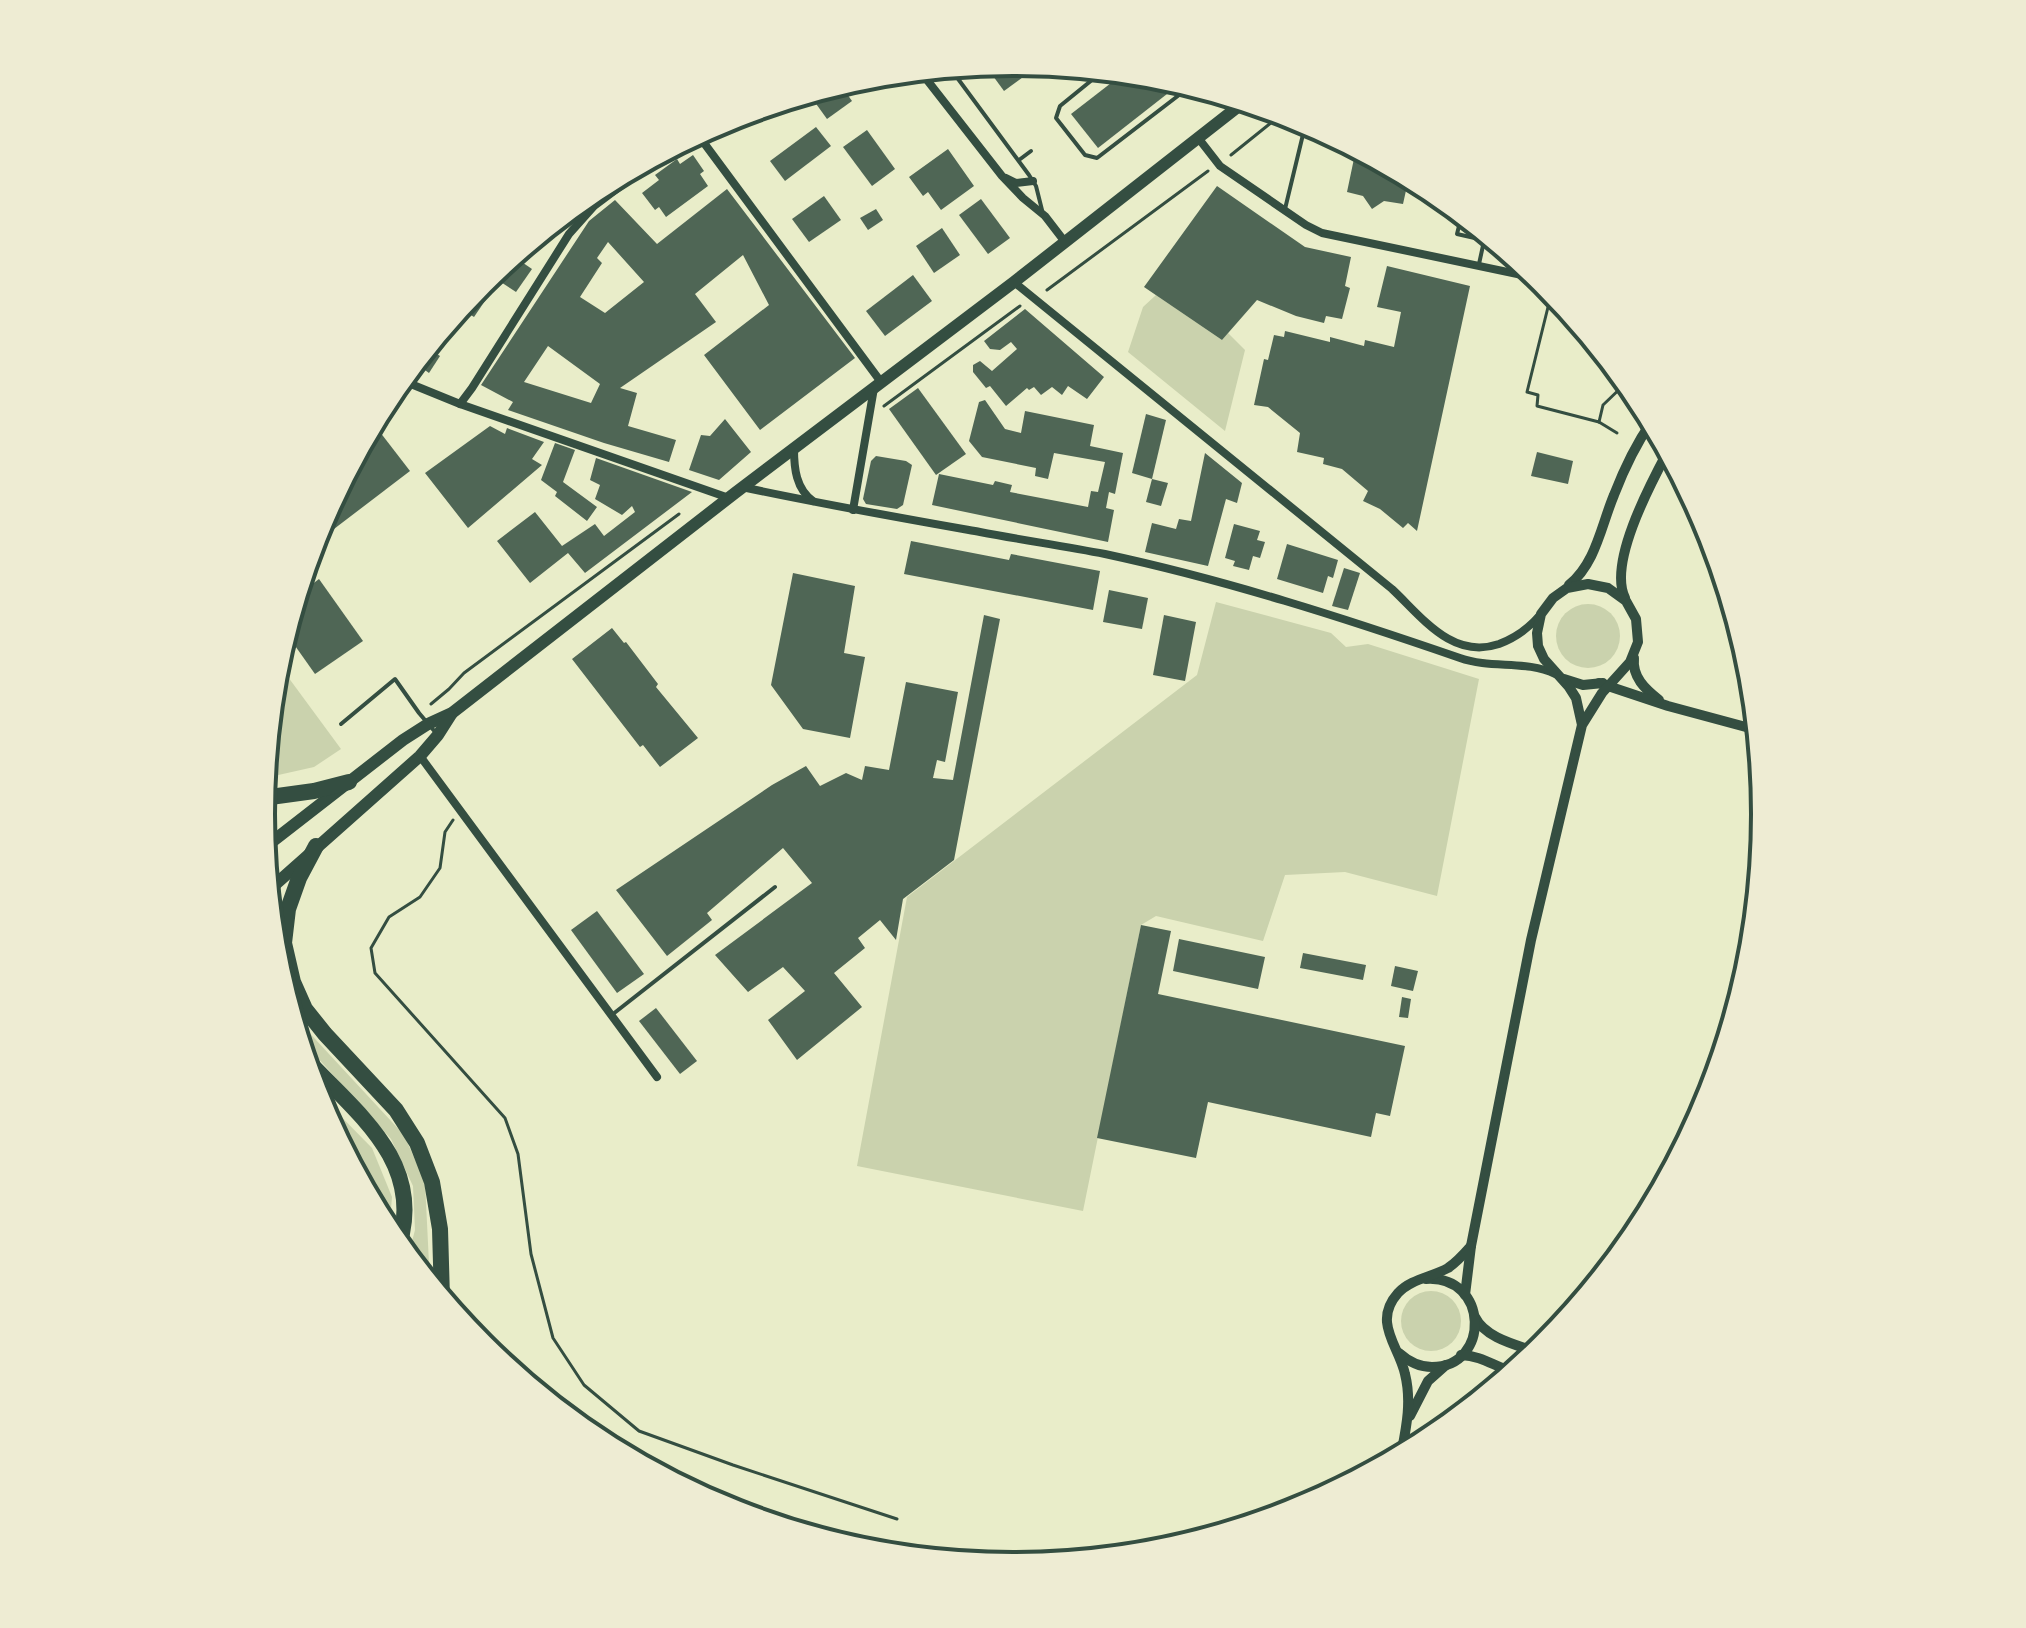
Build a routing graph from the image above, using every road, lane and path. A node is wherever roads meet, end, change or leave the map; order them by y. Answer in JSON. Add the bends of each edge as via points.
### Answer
{"nodes":[{"id":1,"x":958,"y":79,"type":"edge"},
{"id":2,"x":928,"y":81,"type":"edge"},
{"id":3,"x":1091,"y":81,"type":"edge"},
{"id":4,"x":1179,"y":95,"type":"edge"},
{"id":5,"x":1236,"y":111,"type":"edge"},
{"id":6,"x":1271,"y":123,"type":"edge"},
{"id":7,"x":1303,"y":136,"type":"edge"},
{"id":8,"x":1199,"y":139,"type":"junction"},
{"id":9,"x":705,"y":144,"type":"edge"},
{"id":10,"x":1031,"y":151,"type":"dead end"},
{"id":11,"x":1232,"y":154,"type":"dead end"},
{"id":12,"x":1019,"y":160,"type":"junction"},
{"id":13,"x":1002,"y":176,"type":"junction"},
{"id":14,"x":1033,"y":181,"type":"junction"},
{"id":15,"x":592,"y":208,"type":"edge"},
{"id":16,"x":1285,"y":210,"type":"junction"},
{"id":17,"x":1045,"y":216,"type":"junction"},
{"id":18,"x":1459,"y":227,"type":"edge"},
{"id":19,"x":1473,"y":238,"type":"edge"},
{"id":20,"x":1065,"y":242,"type":"junction"},
{"id":21,"x":1483,"y":246,"type":"edge"},
{"id":22,"x":1479,"y":266,"type":"junction"},
{"id":23,"x":1516,"y":274,"type":"edge"},
{"id":24,"x":1014,"y":282,"type":"junction"},
{"id":25,"x":1548,"y":306,"type":"edge"},
{"id":26,"x":878,"y":384,"type":"junction"},
{"id":27,"x":413,"y":385,"type":"edge"},
{"id":28,"x":1617,"y":391,"type":"edge"},
{"id":29,"x":460,"y":404,"type":"junction"},
{"id":30,"x":1599,"y":422,"type":"junction"},
{"id":31,"x":1617,"y":433,"type":"dead end"},
{"id":32,"x":1645,"y":433,"type":"edge"},
{"id":33,"x":794,"y":448,"type":"junction"},
{"id":34,"x":1662,"y":463,"type":"edge"},
{"id":35,"x":742,"y":487,"type":"junction"},
{"id":36,"x":729,"y":498,"type":"junction"},
{"id":37,"x":820,"y":504,"type":"junction"},
{"id":38,"x":853,"y":510,"type":"junction"},
{"id":39,"x":681,"y":513,"type":"dead end"},
{"id":40,"x":1560,"y":592,"type":"junction"},
{"id":41,"x":1628,"y":604,"type":"junction"},
{"id":42,"x":1543,"y":611,"type":"junction"},
{"id":43,"x":1634,"y":654,"type":"junction"},
{"id":44,"x":1559,"y":676,"type":"junction"},
{"id":45,"x":1604,"y":684,"type":"junction"},
{"id":46,"x":1668,"y":706,"type":"junction"},
{"id":47,"x":419,"y":713,"type":"junction"},
{"id":48,"x":452,"y":713,"type":"junction"},
{"id":49,"x":341,"y":724,"type":"dead end"},
{"id":50,"x":428,"y":724,"type":"junction"},
{"id":51,"x":1582,"y":725,"type":"junction"},
{"id":52,"x":1746,"y":727,"type":"edge"},
{"id":53,"x":438,"y":735,"type":"junction"},
{"id":54,"x":420,"y":756,"type":"junction"},
{"id":55,"x":349,"y":782,"type":"junction"},
{"id":56,"x":276,"y":796,"type":"edge"},
{"id":57,"x":460,"y":811,"type":"junction"},
{"id":58,"x":276,"y":839,"type":"edge"},
{"id":59,"x":316,"y":846,"type":"junction"},
{"id":60,"x":279,"y":881,"type":"edge"},
{"id":61,"x":775,"y":887,"type":"dead end"},
{"id":62,"x":285,"y":934,"type":"edge"},
{"id":63,"x":296,"y":990,"type":"edge"},
{"id":64,"x":611,"y":1016,"type":"junction"},
{"id":65,"x":657,"y":1077,"type":"dead end"},
{"id":66,"x":324,"y":1078,"type":"edge"},
{"id":67,"x":403,"y":1229,"type":"edge"},
{"id":68,"x":1471,"y":1246,"type":"junction"},
{"id":69,"x":1424,"y":1279,"type":"junction"},
{"id":70,"x":441,"y":1280,"type":"edge"},
{"id":71,"x":1465,"y":1295,"type":"junction"},
{"id":72,"x":1475,"y":1317,"type":"junction"},
{"id":73,"x":1523,"y":1347,"type":"edge"},
{"id":74,"x":1394,"y":1348,"type":"junction"},
{"id":75,"x":1461,"y":1355,"type":"junction"},
{"id":76,"x":1448,"y":1364,"type":"junction"},
{"id":77,"x":1501,"y":1368,"type":"edge"},
{"id":78,"x":1409,"y":1418,"type":"junction"},
{"id":79,"x":1404,"y":1439,"type":"edge"},
{"id":80,"x":897,"y":1519,"type":"dead end"}],
"edges":[{"from":1,"to":12,"type":"lane"},
{"from":2,"to":13,"type":"street"},
{"from":3,"to":4,"type":"lane","via":[[1060,106],[1056,118],[1085,155],[1097,158]]},
{"from":5,"to":8,"type":"main road"},
{"from":6,"to":11,"type":"path"},
{"from":7,"to":16,"type":"lane"},
{"from":8,"to":16,"type":"street","via":[[1220,166]]},
{"from":8,"to":20,"type":"main road"},
{"from":9,"to":26,"type":"street"},
{"from":10,"to":12,"type":"lane"},
{"from":12,"to":14,"type":"lane"},
{"from":13,"to":14,"type":"street","via":[[1016,183]]},
{"from":13,"to":17,"type":"street"},
{"from":14,"to":17,"type":"lane"},
{"from":15,"to":29,"type":"street","via":[[569,234]]},
{"from":16,"to":22,"type":"street","via":[[1322,233]]},
{"from":17,"to":20,"type":"street"},
{"from":18,"to":19,"type":"lane","via":[[1457,234]]},
{"from":20,"to":24,"type":"main road"},
{"from":21,"to":22,"type":"lane"},
{"from":22,"to":23,"type":"street"},
{"from":24,"to":26,"type":"main road"},
{"from":24,"to":42,"type":"street","via":[[1392,589],[1446,639],[1474,648],[1497,645],[1526,629]]},
{"from":25,"to":30,"type":"path","via":[[1527,392],[1538,395],[1537,406]]},
{"from":26,"to":33,"type":"main road"},
{"from":26,"to":38,"type":"street"},
{"from":27,"to":29,"type":"street"},
{"from":28,"to":30,"type":"path","via":[[1603,405]]},
{"from":29,"to":36,"type":"street"},
{"from":30,"to":31,"type":"path"},
{"from":32,"to":40,"type":"street","via":[[1591,557],[1578,578]]},
{"from":33,"to":35,"type":"main road"},
{"from":33,"to":37,"type":"street","via":[[801,487]]},
{"from":34,"to":41,"type":"street","via":[[1621,565],[1620,585]]},
{"from":35,"to":36,"type":"main road"},
{"from":35,"to":37,"type":"street"},
{"from":36,"to":48,"type":"main road"},
{"from":37,"to":38,"type":"street"},
{"from":38,"to":44,"type":"street","via":[[1159,567],[1463,660],[1534,666]]},
{"from":39,"to":47,"type":"path","via":[[464,673]]},
{"from":40,"to":41,"type":"street","via":[[1594,584]]},
{"from":40,"to":42,"type":"street"},
{"from":41,"to":43,"type":"street","via":[[1638,629]]},
{"from":42,"to":44,"type":"street","via":[[1538,646]]},
{"from":43,"to":45,"type":"street"},
{"from":43,"to":46,"type":"street","via":[[1637,677]]},
{"from":44,"to":45,"type":"street","via":[[1580,684]]},
{"from":44,"to":51,"type":"street","via":[[1576,698]]},
{"from":45,"to":46,"type":"street"},
{"from":45,"to":51,"type":"street"},
{"from":46,"to":52,"type":"street"},
{"from":47,"to":49,"type":"lane","via":[[395,679]]},
{"from":47,"to":50,"type":"lane"},
{"from":48,"to":50,"type":"main road"},
{"from":48,"to":53,"type":"main road"},
{"from":50,"to":53,"type":"lane"},
{"from":50,"to":55,"type":"main road"},
{"from":51,"to":68,"type":"street","via":[[1531,940]]},
{"from":53,"to":54,"type":"main road"},
{"from":54,"to":57,"type":"street"},
{"from":54,"to":59,"type":"main road"},
{"from":55,"to":56,"type":"highway"},
{"from":55,"to":58,"type":"main road"},
{"from":57,"to":64,"type":"street"},
{"from":57,"to":80,"type":"path","via":[[445,832],[440,868],[420,897],[389,917],[371,948],[375,973],[505,1118],[518,1154],[531,1254],[553,1338],[584,1385],[639,1431]]},
{"from":59,"to":60,"type":"main road"},
{"from":59,"to":62,"type":"highway","via":[[288,909]]},
{"from":61,"to":64,"type":"lane"},
{"from":63,"to":70,"type":"highway","via":[[305,1009],[396,1110],[417,1143],[435,1197]]},
{"from":64,"to":65,"type":"street"},
{"from":66,"to":67,"type":"highway","via":[[375,1131],[396,1165],[404,1197]]},
{"from":68,"to":69,"type":"street","via":[[1449,1267]]},
{"from":68,"to":71,"type":"street"},
{"from":69,"to":71,"type":"street","via":[[1440,1279]]},
{"from":69,"to":74,"type":"street","via":[[1405,1287],[1390,1306],[1387,1329]]},
{"from":71,"to":72,"type":"street"},
{"from":72,"to":73,"type":"street","via":[[1495,1336]]},
{"from":72,"to":75,"type":"street","via":[[1472,1340]]},
{"from":74,"to":76,"type":"street","via":[[1418,1365]]},
{"from":74,"to":78,"type":"street","via":[[1405,1374]]},
{"from":75,"to":76,"type":"street"},
{"from":75,"to":77,"type":"street","via":[[1484,1358]]},
{"from":76,"to":78,"type":"street","via":[[1428,1381]]},
{"from":78,"to":79,"type":"street"}]}
